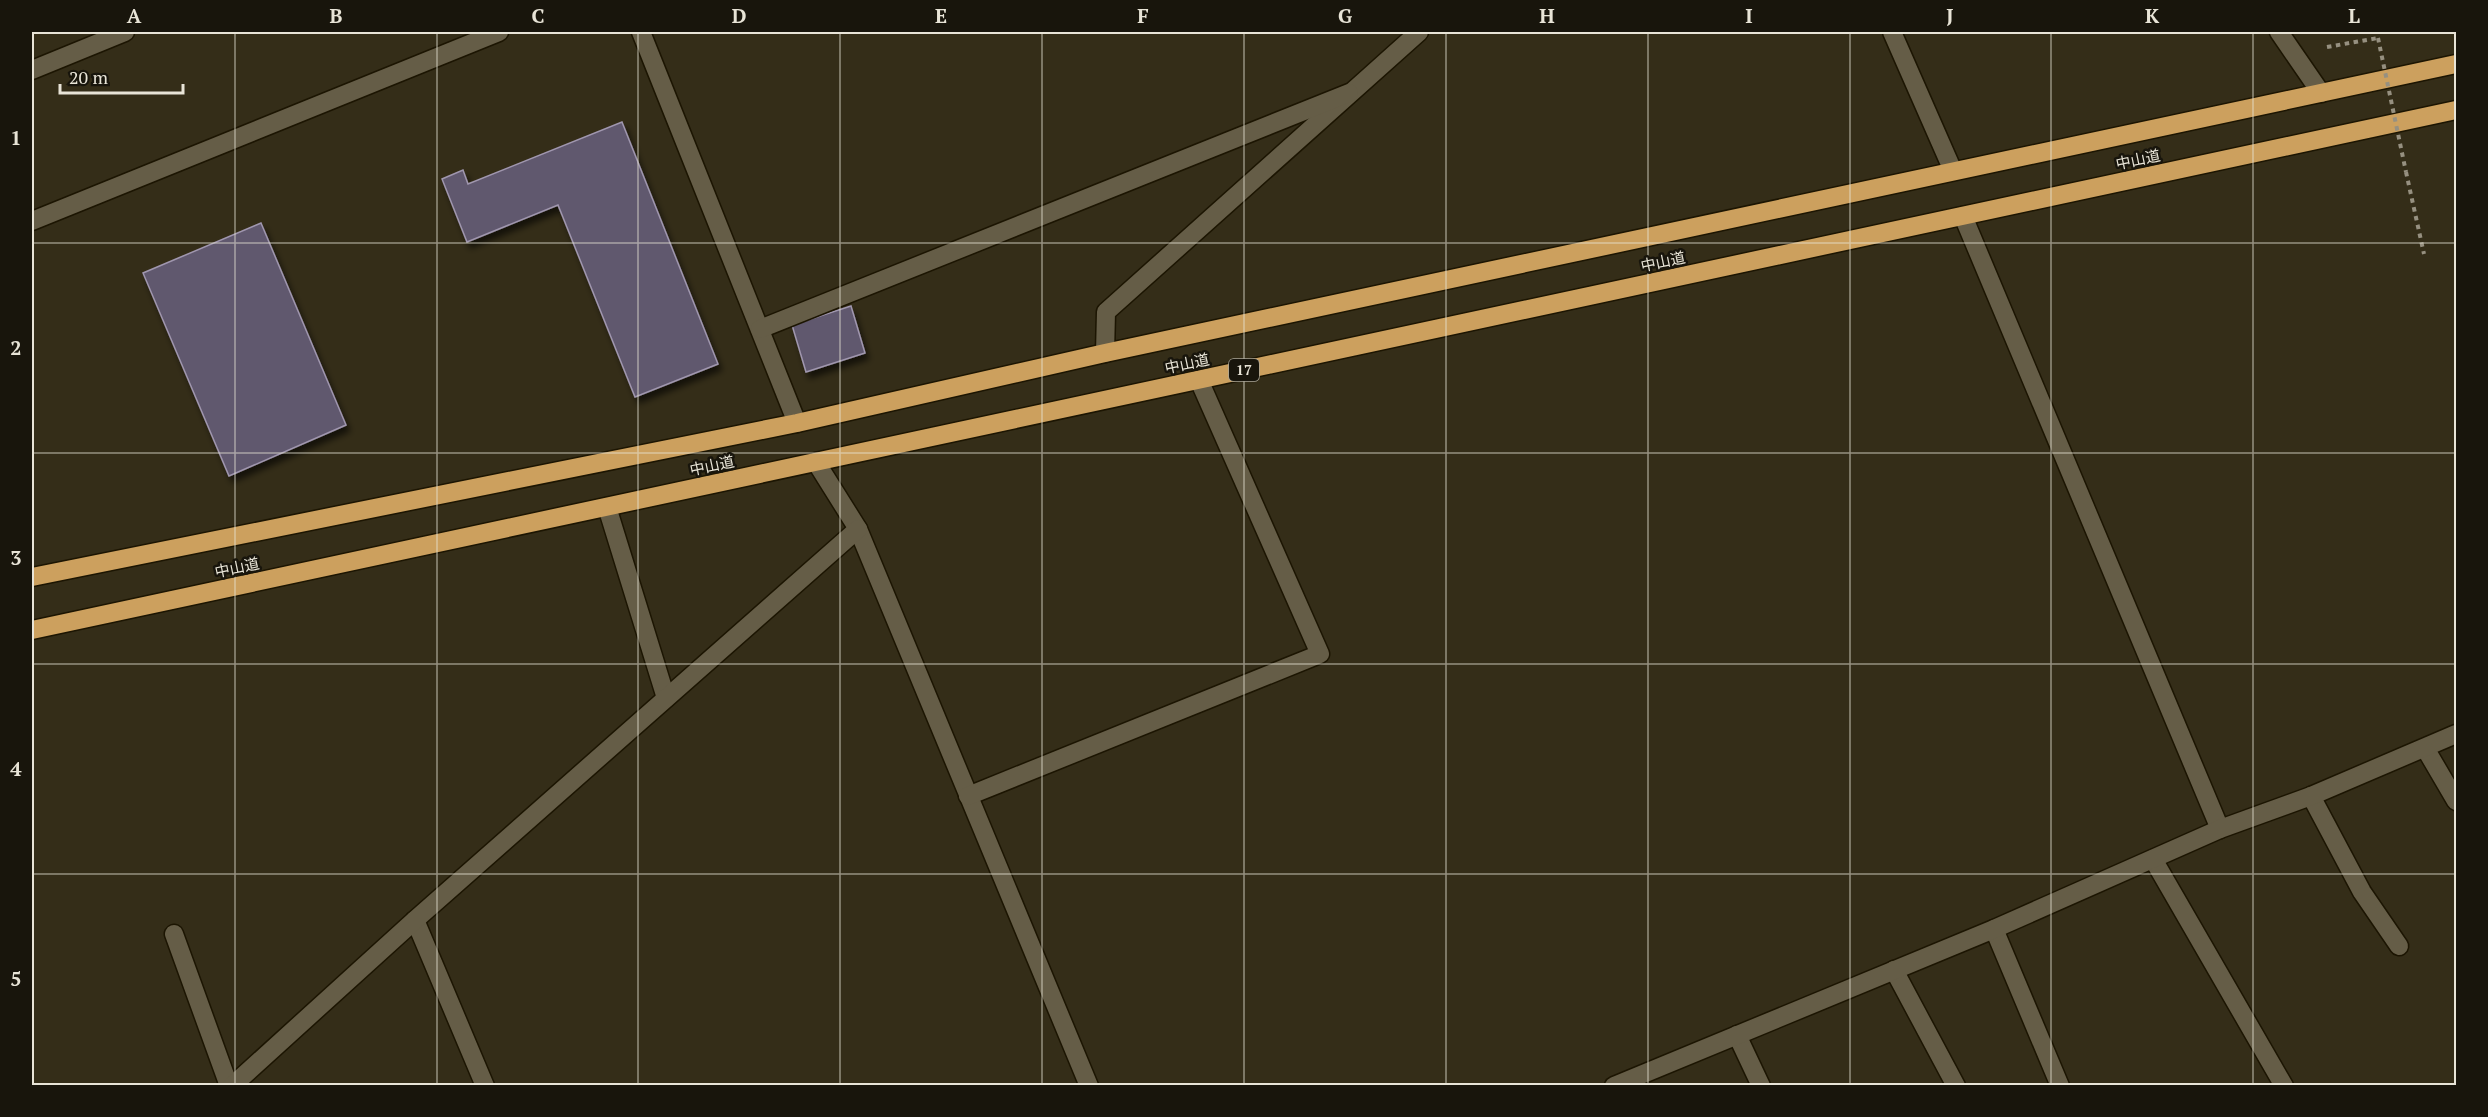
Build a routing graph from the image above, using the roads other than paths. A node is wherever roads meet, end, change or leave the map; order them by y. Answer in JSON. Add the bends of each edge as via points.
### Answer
{"nodes":[{"id":1,"x":125,"y":32,"type":"edge"},
{"id":2,"x":499,"y":32,"type":"edge"},
{"id":3,"x":641,"y":32,"type":"edge"},
{"id":4,"x":1419,"y":32,"type":"edge"},
{"id":5,"x":1892,"y":32,"type":"edge"},
{"id":6,"x":2279,"y":32,"type":"edge"},
{"id":7,"x":2457,"y":64,"type":"edge"},
{"id":8,"x":32,"y":70,"type":"edge"},
{"id":9,"x":1349,"y":93,"type":"junction"},
{"id":10,"x":2321,"y":93,"type":"junction"},
{"id":11,"x":2457,"y":110,"type":"edge"},
{"id":12,"x":1953,"y":171,"type":"junction"},
{"id":13,"x":1963,"y":216,"type":"junction"},
{"id":14,"x":32,"y":221,"type":"edge"},
{"id":15,"x":760,"y":329,"type":"junction"},
{"id":16,"x":1105,"y":353,"type":"junction"},
{"id":17,"x":1200,"y":380,"type":"junction"},
{"id":18,"x":797,"y":423,"type":"junction"},
{"id":19,"x":816,"y":462,"type":"junction"},
{"id":20,"x":607,"y":507,"type":"junction"},
{"id":21,"x":858,"y":529,"type":"junction"},
{"id":22,"x":32,"y":577,"type":"edge"},
{"id":23,"x":32,"y":630,"type":"edge"},
{"id":24,"x":666,"y":698,"type":"junction"},
{"id":25,"x":2457,"y":734,"type":"edge"},
{"id":26,"x":2425,"y":748,"type":"junction"},
{"id":27,"x":968,"y":796,"type":"junction"},
{"id":28,"x":2311,"y":796,"type":"junction"},
{"id":29,"x":2457,"y":801,"type":"edge"},
{"id":30,"x":2220,"y":829,"type":"junction"},
{"id":31,"x":2153,"y":859,"type":"junction"},
{"id":32,"x":415,"y":920,"type":"junction"},
{"id":33,"x":1994,"y":929,"type":"junction"},
{"id":34,"x":174,"y":934,"type":"dead end"},
{"id":35,"x":2399,"y":946,"type":"dead end"},
{"id":36,"x":1894,"y":970,"type":"junction"},
{"id":37,"x":1737,"y":1035,"type":"junction"},
{"id":38,"x":231,"y":1086,"type":"edge"},
{"id":39,"x":485,"y":1086,"type":"edge"},
{"id":40,"x":1089,"y":1086,"type":"edge"},
{"id":41,"x":1614,"y":1086,"type":"edge"},
{"id":42,"x":1761,"y":1086,"type":"edge"},
{"id":43,"x":1956,"y":1086,"type":"edge"},
{"id":44,"x":2060,"y":1086,"type":"edge"},
{"id":45,"x":2284,"y":1086,"type":"edge"}],
"edges":[{"from":1,"to":8,"type":"street"},
{"from":2,"to":14,"type":"street"},
{"from":3,"to":15,"type":"street"},
{"from":4,"to":9,"type":"street"},
{"from":5,"to":12,"type":"street"},
{"from":6,"to":10,"type":"street"},
{"from":7,"to":10,"type":"highway","name":"中山道"},
{"from":9,"to":15,"type":"street"},
{"from":9,"to":16,"type":"street","via":[[1106,312]]},
{"from":10,"to":12,"type":"highway","name":"中山道"},
{"from":11,"to":13,"type":"highway","name":"中山道","number":"17"},
{"from":12,"to":16,"type":"highway","name":"中山道"},
{"from":13,"to":17,"type":"highway","name":"中山道","number":"17"},
{"from":13,"to":30,"type":"street"},
{"from":15,"to":18,"type":"street"},
{"from":16,"to":18,"type":"highway","name":"中山道"},
{"from":17,"to":19,"type":"highway","name":"中山道","number":"17"},
{"from":17,"to":27,"type":"street","via":[[1320,654]]},
{"from":18,"to":22,"type":"highway","name":"中山道"},
{"from":19,"to":20,"type":"highway","name":"中山道","number":"17"},
{"from":19,"to":21,"type":"street"},
{"from":20,"to":23,"type":"highway","name":"中山道","number":"17"},
{"from":20,"to":24,"type":"street"},
{"from":21,"to":24,"type":"street"},
{"from":21,"to":27,"type":"street"},
{"from":24,"to":32,"type":"street"},
{"from":25,"to":26,"type":"street"},
{"from":26,"to":28,"type":"street"},
{"from":26,"to":29,"type":"street"},
{"from":27,"to":40,"type":"street"},
{"from":28,"to":30,"type":"street"},
{"from":28,"to":35,"type":"street","via":[[2362,892]]},
{"from":30,"to":31,"type":"street"},
{"from":31,"to":33,"type":"street"},
{"from":31,"to":45,"type":"street"},
{"from":32,"to":38,"type":"street"},
{"from":32,"to":39,"type":"street"},
{"from":33,"to":36,"type":"street"},
{"from":33,"to":44,"type":"street"},
{"from":34,"to":38,"type":"street"},
{"from":36,"to":37,"type":"street"},
{"from":36,"to":43,"type":"street"},
{"from":37,"to":41,"type":"street"},
{"from":37,"to":42,"type":"street"}]}
